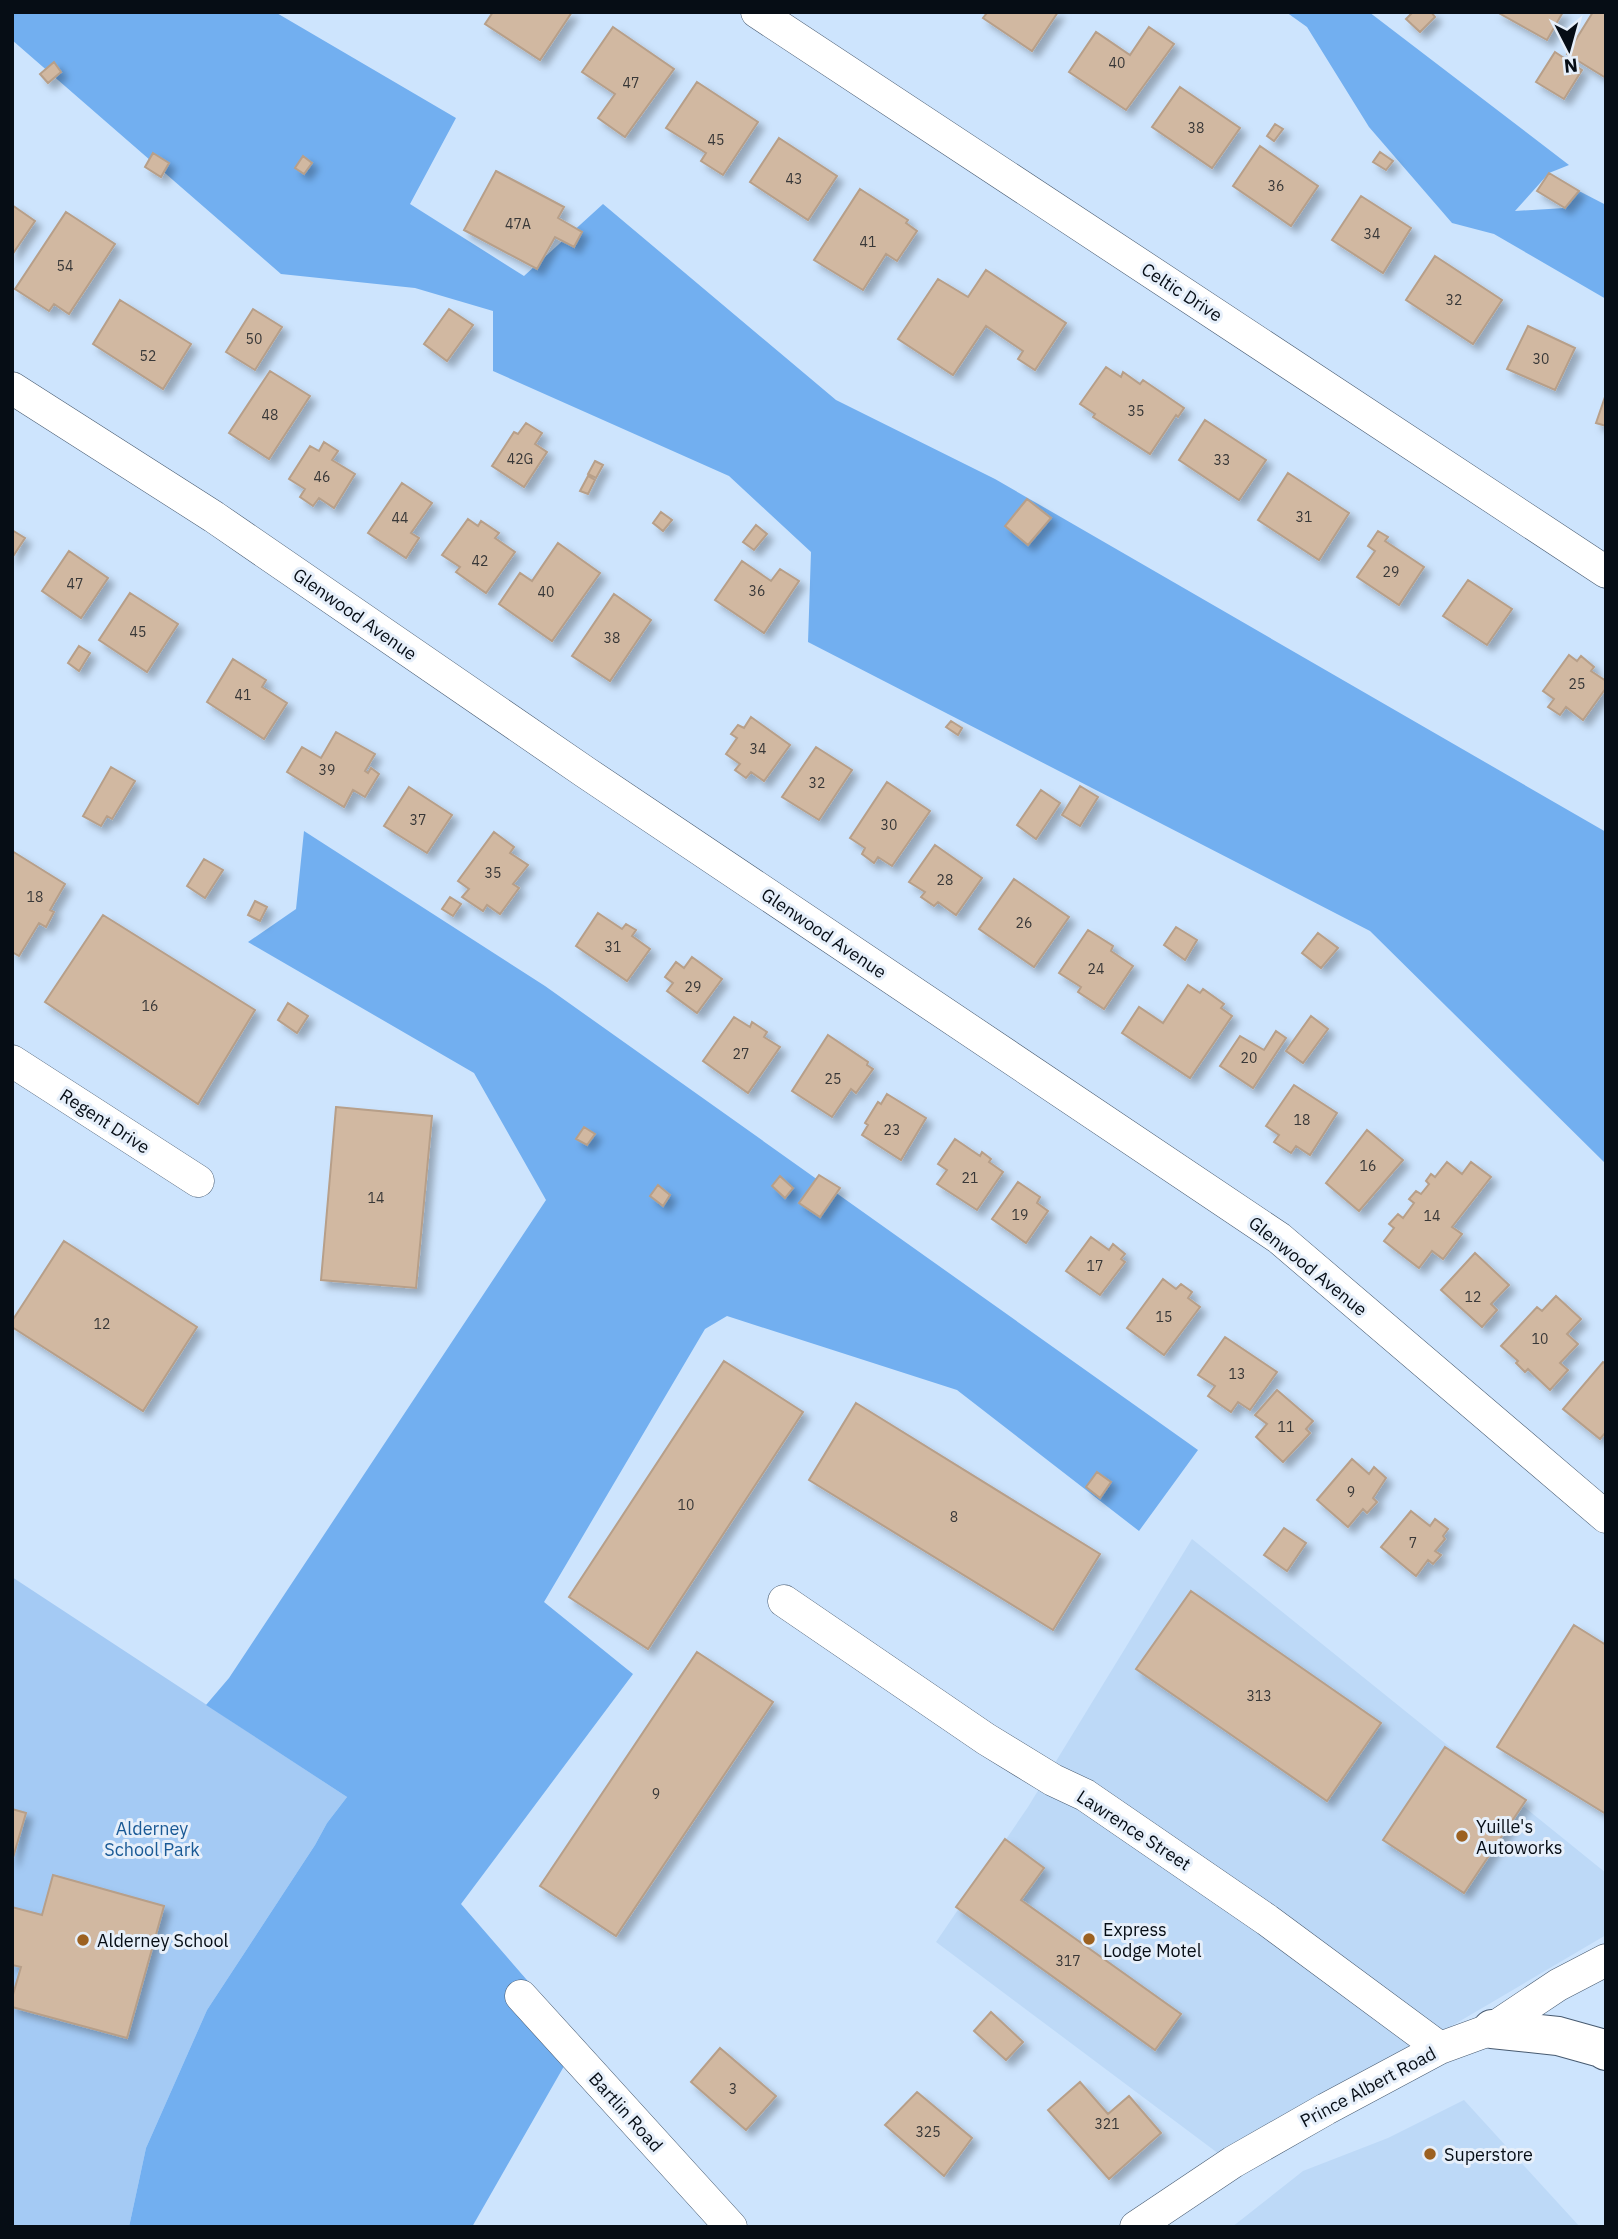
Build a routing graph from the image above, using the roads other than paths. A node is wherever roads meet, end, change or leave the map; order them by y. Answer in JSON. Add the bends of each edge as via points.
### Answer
{"nodes":[{"id":1,"x":757,"y":12,"type":"edge"},
{"id":2,"x":12,"y":388,"type":"edge"},
{"id":3,"x":1606,"y":572,"type":"edge"},
{"id":4,"x":12,"y":1061,"type":"edge"},
{"id":5,"x":198,"y":1181,"type":"dead end"},
{"id":6,"x":1606,"y":1517,"type":"edge"},
{"id":7,"x":784,"y":1601,"type":"dead end"},
{"id":8,"x":1606,"y":1960,"type":"edge"},
{"id":9,"x":521,"y":1996,"type":"dead end"},
{"id":10,"x":1492,"y":2029,"type":"junction"},
{"id":11,"x":1440,"y":2048,"type":"junction"},
{"id":12,"x":1606,"y":2052,"type":"edge"},
{"id":13,"x":731,"y":2227,"type":"edge"},
{"id":14,"x":1136,"y":2227,"type":"edge"}],
"edges":[{"from":1,"to":3,"type":"street","name":"Celtic Drive"},
{"from":2,"to":6,"type":"street","name":"Glenwood Avenue","via":[[214,517],[584,772],[1279,1238]]},
{"from":4,"to":5,"type":"street","name":"Regent Drive"},
{"from":7,"to":11,"type":"street","name":"Lawrence Street","via":[[986,1739],[1085,1795],[1267,1920]]},
{"from":8,"to":10,"type":"street","name":"Prince Albert Road"},
{"from":9,"to":13,"type":"street","name":"Bartlin Road"},
{"from":10,"to":11,"type":"street","name":"Prince Albert Road"},
{"from":10,"to":12,"type":"main road","via":[[1558,2036]]},
{"from":11,"to":14,"type":"street","name":"Prince Albert Road","via":[[1233,2162]]}]}
